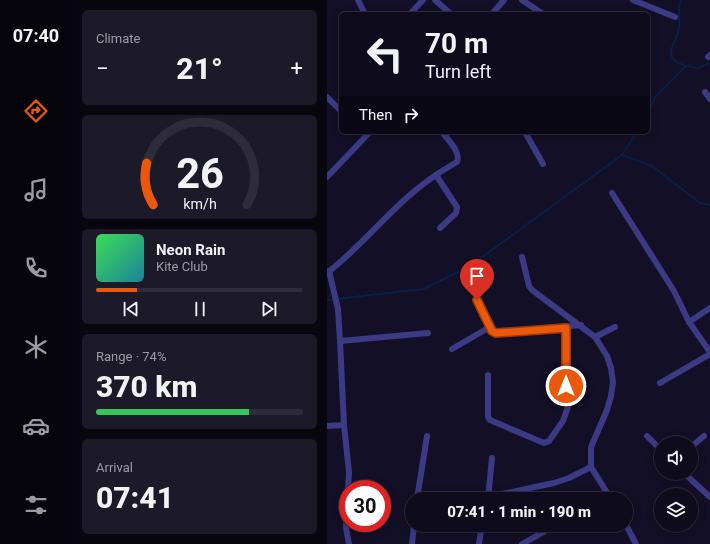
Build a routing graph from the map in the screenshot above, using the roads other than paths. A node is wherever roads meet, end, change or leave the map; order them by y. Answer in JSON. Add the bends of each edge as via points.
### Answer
{"nodes":[{"id":1,"x":358,"y":0,"type":"edge"},
{"id":2,"x":423,"y":0,"type":"edge"},
{"id":3,"x":435,"y":0,"type":"edge"},
{"id":4,"x":504,"y":0,"type":"edge"},
{"id":5,"x":522,"y":0,"type":"edge"},
{"id":6,"x":633,"y":0,"type":"edge"},
{"id":7,"x":364,"y":12,"type":"edge"},
{"id":8,"x":412,"y":12,"type":"edge"},
{"id":9,"x":449,"y":12,"type":"edge"},
{"id":10,"x":494,"y":12,"type":"edge"},
{"id":11,"x":540,"y":12,"type":"edge"},
{"id":12,"x":675,"y":16,"type":"dead end"},
{"id":13,"x":705,"y":92,"type":"dead end"},
{"id":14,"x":327,"y":97,"type":"edge"},
{"id":15,"x":710,"y":100,"type":"edge"},
{"id":16,"x":339,"y":109,"type":"edge"},
{"id":17,"x":366,"y":134,"type":"edge"},
{"id":18,"x":443,"y":134,"type":"edge"},
{"id":19,"x":526,"y":134,"type":"edge"},
{"id":20,"x":543,"y":164,"type":"dead end"},
{"id":21,"x":436,"y":175,"type":"junction"},
{"id":22,"x":327,"y":177,"type":"edge"},
{"id":23,"x":612,"y":193,"type":"dead end"},
{"id":24,"x":440,"y":228,"type":"dead end"},
{"id":25,"x":522,"y":257,"type":"dead end"},
{"id":26,"x":328,"y":272,"type":"edge"},
{"id":27,"x":477,"y":300,"type":"dead end"},
{"id":28,"x":710,"y":308,"type":"edge"},
{"id":29,"x":689,"y":322,"type":"junction"},
{"id":30,"x":581,"y":325,"type":"junction"},
{"id":31,"x":490,"y":327,"type":"junction"},
{"id":32,"x":615,"y":327,"type":"dead end"},
{"id":33,"x":566,"y":328,"type":"junction"},
{"id":34,"x":428,"y":333,"type":"dead end"},
{"id":35,"x":595,"y":337,"type":"junction"},
{"id":36,"x":341,"y":341,"type":"junction"},
{"id":37,"x":452,"y":349,"type":"dead end"},
{"id":38,"x":710,"y":353,"type":"edge"},
{"id":39,"x":488,"y":375,"type":"dead end"},
{"id":40,"x":660,"y":383,"type":"dead end"},
{"id":41,"x":344,"y":425,"type":"junction"},
{"id":42,"x":327,"y":426,"type":"edge"},
{"id":43,"x":427,"y":436,"type":"dead end"},
{"id":44,"x":647,"y":436,"type":"dead end"},
{"id":45,"x":704,"y":436,"type":"dead end"},
{"id":46,"x":698,"y":441,"type":"edge"},
{"id":47,"x":654,"y":443,"type":"edge"},
{"id":48,"x":492,"y":458,"type":"dead end"},
{"id":49,"x":591,"y":467,"type":"junction"},
{"id":50,"x":692,"y":480,"type":"edge"},
{"id":51,"x":418,"y":492,"type":"edge"},
{"id":52,"x":489,"y":492,"type":"edge"},
{"id":53,"x":516,"y":492,"type":"edge"},
{"id":54,"x":607,"y":492,"type":"edge"},
{"id":55,"x":710,"y":497,"type":"edge"},
{"id":56,"x":413,"y":532,"type":"edge"},
{"id":57,"x":481,"y":532,"type":"edge"},
{"id":58,"x":543,"y":532,"type":"edge"},
{"id":59,"x":630,"y":532,"type":"edge"},
{"id":60,"x":349,"y":544,"type":"edge"},
{"id":61,"x":411,"y":544,"type":"edge"},
{"id":62,"x":479,"y":544,"type":"edge"},
{"id":63,"x":522,"y":544,"type":"edge"},
{"id":64,"x":636,"y":544,"type":"edge"}],
"edges":[{"from":1,"to":7,"type":"street"},
{"from":2,"to":8,"type":"street"},
{"from":3,"to":9,"type":"street"},
{"from":4,"to":10,"type":"street"},
{"from":5,"to":11,"type":"street"},
{"from":6,"to":12,"type":"street"},
{"from":13,"to":15,"type":"street"},
{"from":14,"to":16,"type":"street"},
{"from":17,"to":22,"type":"street"},
{"from":18,"to":21,"type":"street","via":[[459,158],[457,162]]},
{"from":19,"to":20,"type":"street"},
{"from":21,"to":24,"type":"street","via":[[457,207],[456,213]]},
{"from":21,"to":26,"type":"street","via":[[410,195]]},
{"from":23,"to":29,"type":"street","via":[[674,291]]},
{"from":25,"to":30,"type":"street","via":[[532,290]]},
{"from":26,"to":36,"type":"street","via":[[335,293]]},
{"from":27,"to":31,"type":"street"},
{"from":28,"to":29,"type":"street"},
{"from":29,"to":38,"type":"street"},
{"from":30,"to":33,"type":"street"},
{"from":30,"to":35,"type":"street"},
{"from":31,"to":33,"type":"street","via":[[496,333]]},
{"from":31,"to":37,"type":"street"},
{"from":32,"to":35,"type":"street"},
{"from":33,"to":39,"type":"street","via":[[566,386],[570,401],[563,422],[549,441],[544,443],[490,420]]},
{"from":34,"to":36,"type":"street"},
{"from":35,"to":49,"type":"street","via":[[607,356],[613,382],[607,410],[591,447]]},
{"from":36,"to":41,"type":"street"},
{"from":38,"to":40,"type":"street"},
{"from":41,"to":42,"type":"street"},
{"from":41,"to":60,"type":"street","via":[[349,472]]},
{"from":43,"to":51,"type":"street"},
{"from":44,"to":47,"type":"street"},
{"from":45,"to":46,"type":"street"},
{"from":48,"to":52,"type":"street"},
{"from":49,"to":53,"type":"street","via":[[554,484]]},
{"from":49,"to":54,"type":"street"},
{"from":50,"to":55,"type":"street"},
{"from":56,"to":61,"type":"street"},
{"from":57,"to":62,"type":"street"},
{"from":58,"to":63,"type":"street"},
{"from":59,"to":64,"type":"street"}]}
